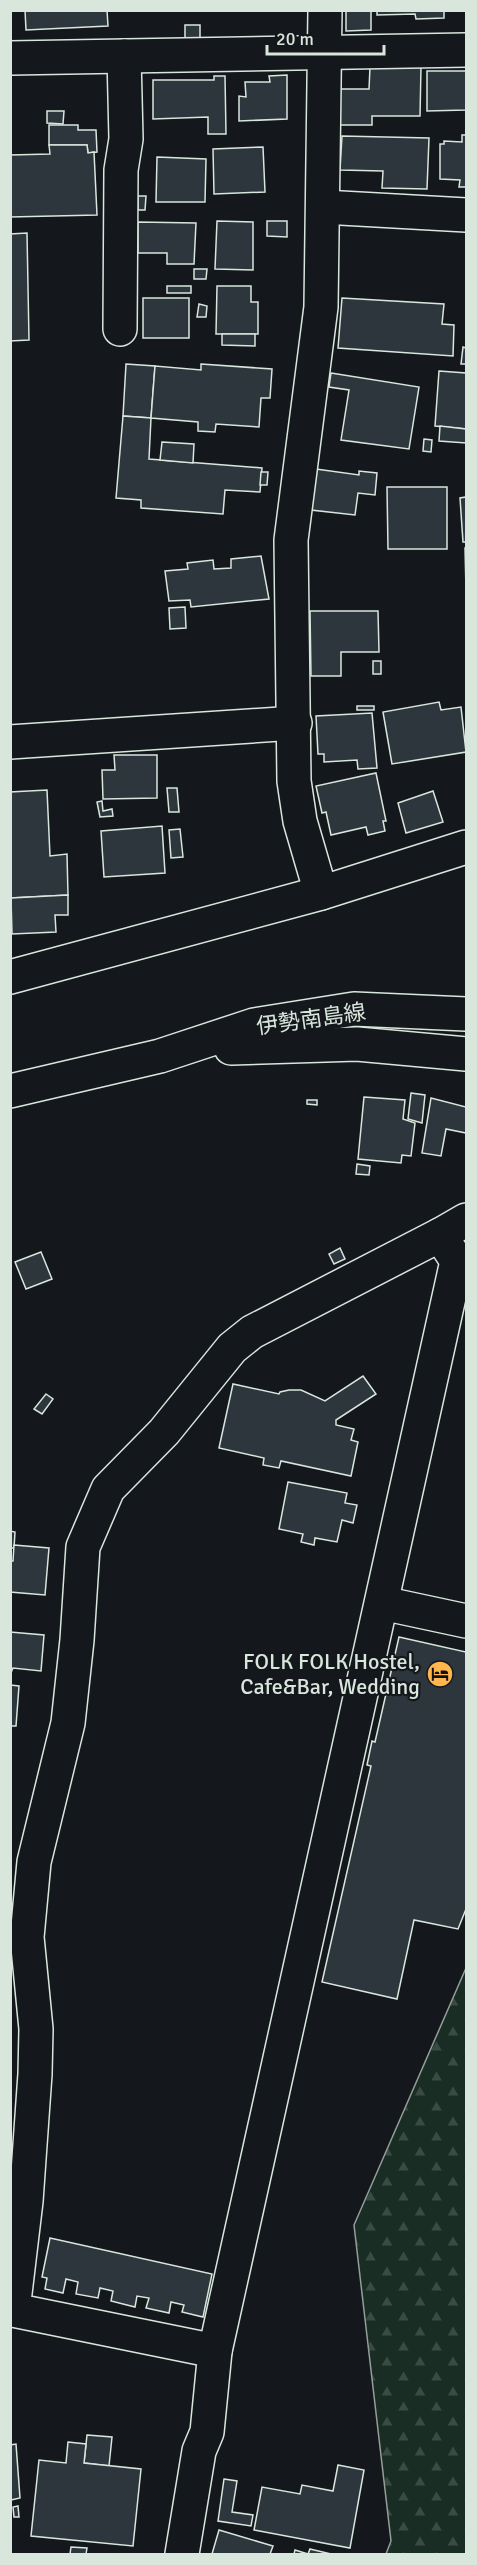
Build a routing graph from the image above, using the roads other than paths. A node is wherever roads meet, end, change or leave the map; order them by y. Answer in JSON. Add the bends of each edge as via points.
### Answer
{"nodes":[{"id":1,"x":325,"y":10,"type":"edge"},
{"id":2,"x":466,"y":50,"type":"edge"},
{"id":3,"x":326,"y":52,"type":"junction"},
{"id":4,"x":124,"y":56,"type":"junction"},
{"id":5,"x":10,"y":58,"type":"edge"},
{"id":6,"x":323,"y":207,"type":"junction"},
{"id":7,"x":466,"y":215,"type":"edge"},
{"id":8,"x":120,"y":328,"type":"dead end"},
{"id":9,"x":295,"y":723,"type":"junction"},
{"id":10,"x":10,"y":742,"type":"edge"},
{"id":11,"x":466,"y":847,"type":"edge"},
{"id":12,"x":321,"y":893,"type":"junction"},
{"id":13,"x":10,"y":976,"type":"edge"},
{"id":14,"x":466,"y":1014,"type":"edge"},
{"id":15,"x":466,"y":1054,"type":"edge"},
{"id":16,"x":160,"y":1056,"type":"junction"},
{"id":17,"x":10,"y":1091,"type":"edge"},
{"id":18,"x":453,"y":1227,"type":"edge"},
{"id":19,"x":382,"y":1603,"type":"junction"},
{"id":20,"x":466,"y":1621,"type":"edge"},
{"id":21,"x":18,"y":2198,"type":"edge"},
{"id":22,"x":216,"y":2350,"type":"junction"},
{"id":23,"x":182,"y":2554,"type":"edge"}],
"edges":[{"from":1,"to":3,"type":"street"},
{"from":2,"to":3,"type":"street"},
{"from":3,"to":4,"type":"street"},
{"from":3,"to":6,"type":"street"},
{"from":4,"to":5,"type":"street"},
{"from":4,"to":8,"type":"street","via":[[126,139],[121,170]]},
{"from":6,"to":7,"type":"street"},
{"from":6,"to":9,"type":"street","via":[[321,307],[291,540]]},
{"from":9,"to":10,"type":"street"},
{"from":9,"to":12,"type":"street","via":[[294,781],[300,821]]},
{"from":11,"to":12,"type":"street"},
{"from":12,"to":13,"type":"street"},
{"from":14,"to":16,"type":"street","name":"伊勢南島線","via":[[354,1009],[254,1025]]},
{"from":15,"to":16,"type":"street","name":"伊勢南島線","via":[[346,1044],[259,1045]]},
{"from":16,"to":17,"type":"street","name":"伊勢南島線"},
{"from":18,"to":19,"type":"street","via":[[457,1261]]},
{"from":18,"to":21,"type":"street","via":[[252,1332],[232,1348],[164,1432],[108,1489],[83,1547],[68,1723],[34,1862],[27,1937],[36,2029],[35,2074]]},
{"from":19,"to":20,"type":"street"},
{"from":19,"to":22,"type":"street"},
{"from":21,"to":22,"type":"street","via":[[13,2310]]},
{"from":22,"to":23,"type":"street","via":[[207,2432],[199,2451]]}]}
